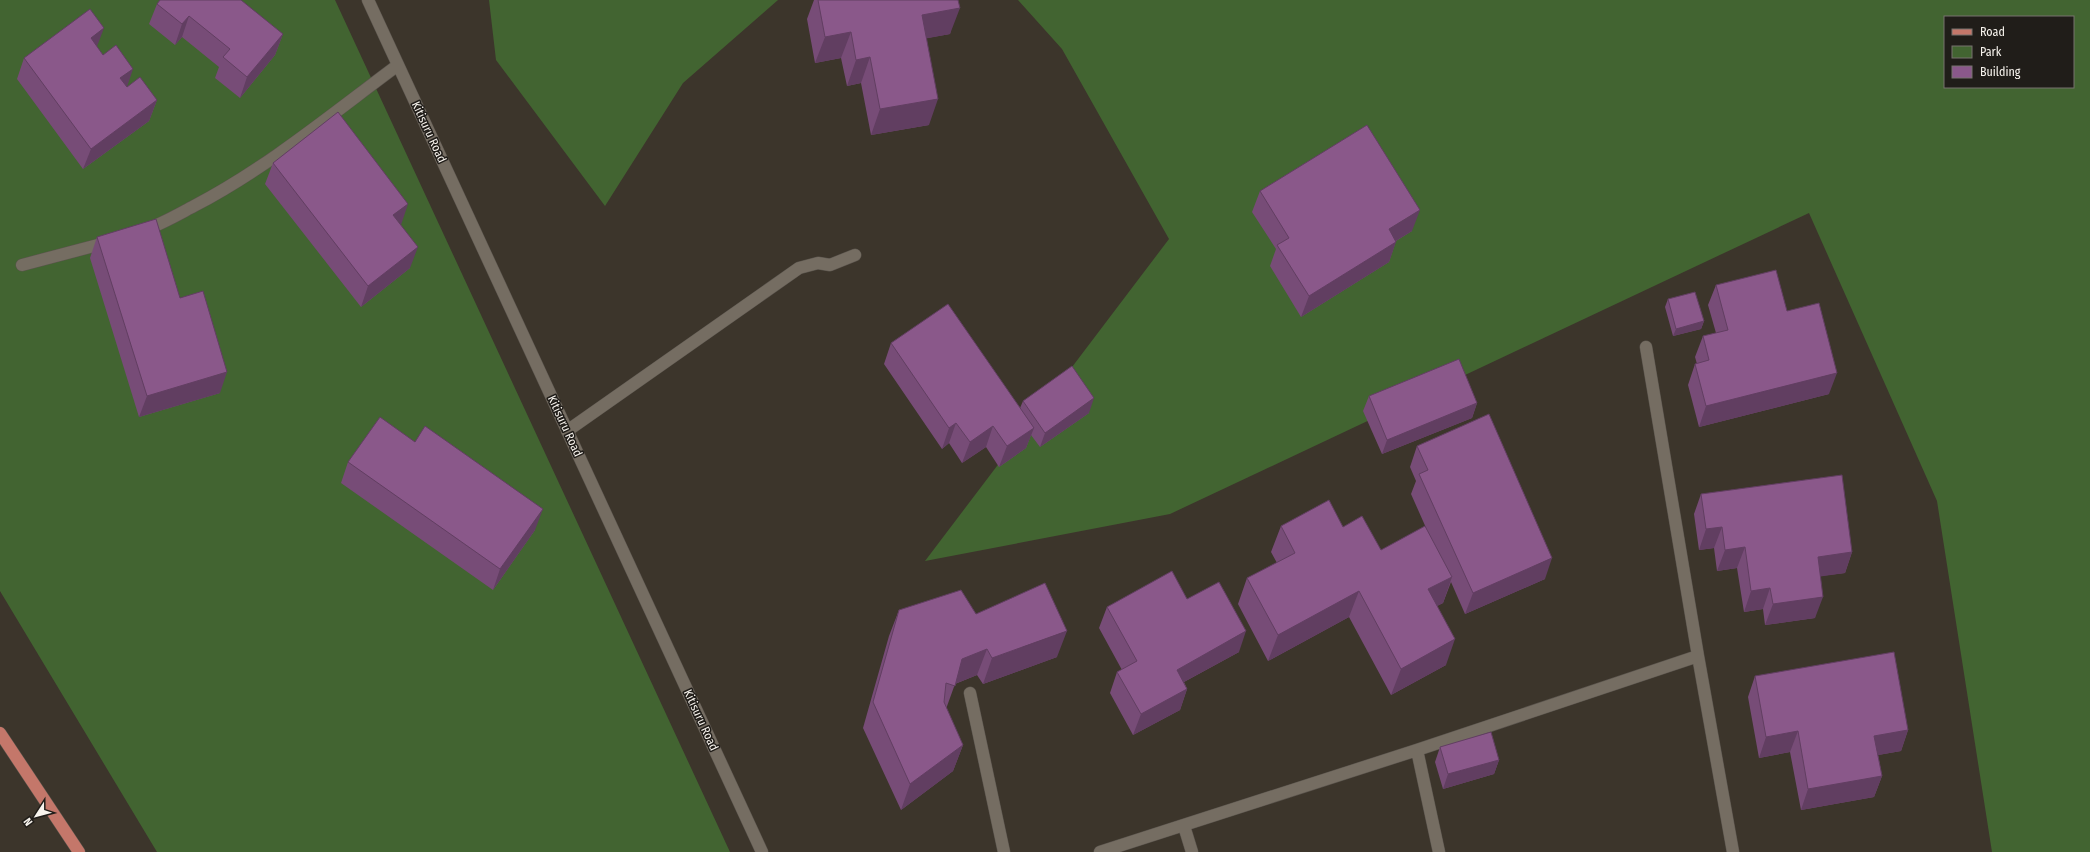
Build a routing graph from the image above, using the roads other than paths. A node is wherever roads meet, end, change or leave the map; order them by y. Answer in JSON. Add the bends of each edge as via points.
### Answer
{"nodes":[{"id":1,"x":368,"y":0,"type":"edge"},
{"id":2,"x":398,"y":65,"type":"junction"},
{"id":3,"x":855,"y":255,"type":"dead end"},
{"id":4,"x":22,"y":265,"type":"dead end"},
{"id":5,"x":1646,"y":347,"type":"dead end"},
{"id":6,"x":567,"y":430,"type":"junction"},
{"id":7,"x":1698,"y":656,"type":"junction"},
{"id":8,"x":970,"y":693,"type":"dead end"},
{"id":9,"x":0,"y":733,"type":"edge"},
{"id":10,"x":1417,"y":750,"type":"junction"},
{"id":11,"x":1184,"y":826,"type":"junction"},
{"id":12,"x":79,"y":852,"type":"edge"},
{"id":13,"x":762,"y":852,"type":"edge"},
{"id":14,"x":1004,"y":852,"type":"edge"},
{"id":15,"x":1100,"y":852,"type":"edge"},
{"id":16,"x":1192,"y":852,"type":"edge"},
{"id":17,"x":1438,"y":852,"type":"edge"},
{"id":18,"x":1733,"y":852,"type":"edge"}],
"edges":[{"from":1,"to":2,"type":"street","name":"Kitisuru Road"},
{"from":2,"to":4,"type":"street","via":[[228,188],[156,226]]},
{"from":2,"to":6,"type":"street","name":"Kitisuru Road"},
{"from":3,"to":6,"type":"street","via":[[830,265],[818,263],[799,268]]},
{"from":5,"to":7,"type":"street"},
{"from":6,"to":13,"type":"street","name":"Kitisuru Road"},
{"from":7,"to":10,"type":"street"},
{"from":7,"to":18,"type":"street"},
{"from":8,"to":14,"type":"street"},
{"from":9,"to":12,"type":"main road"},
{"from":10,"to":11,"type":"street"},
{"from":10,"to":17,"type":"street"},
{"from":11,"to":15,"type":"street"},
{"from":11,"to":16,"type":"street"}]}
